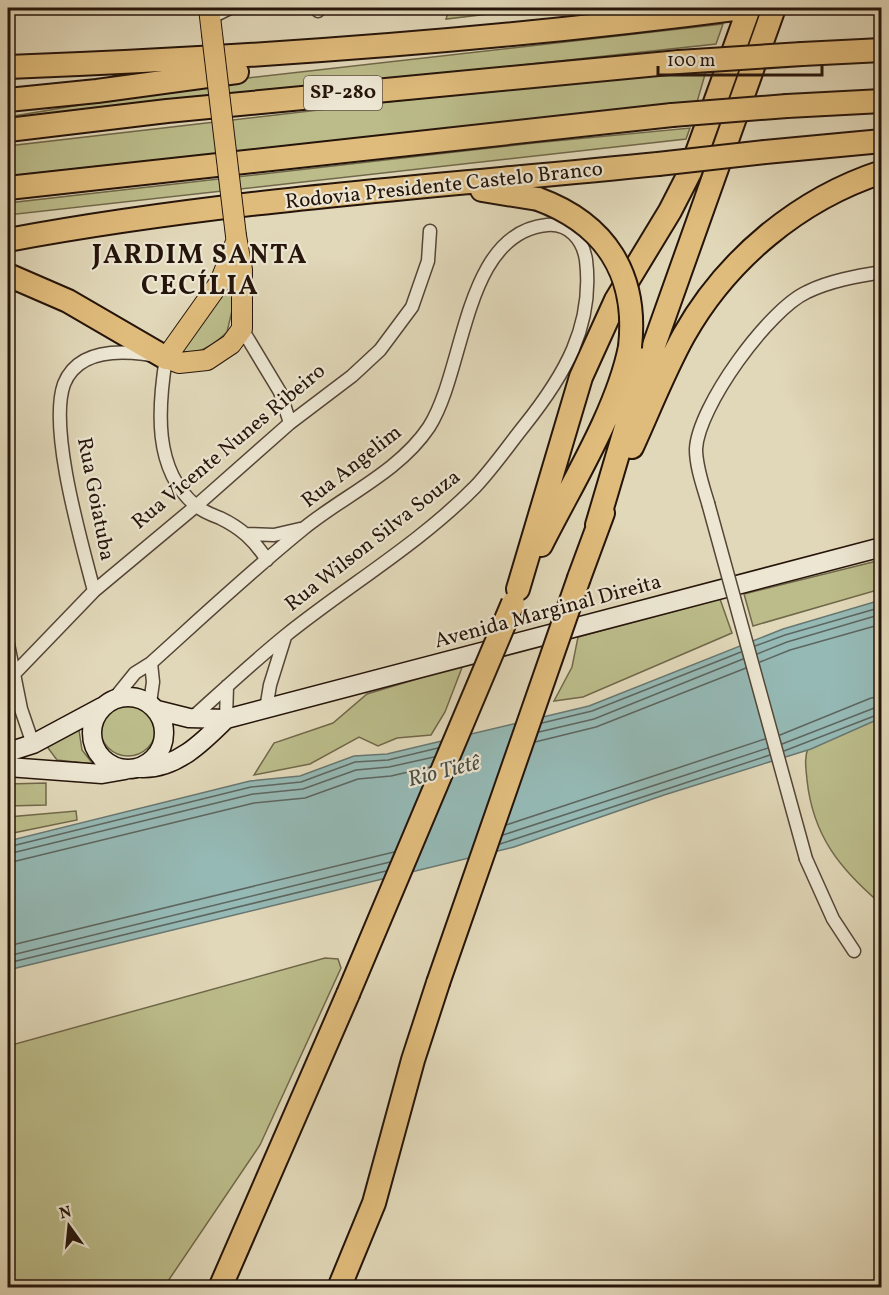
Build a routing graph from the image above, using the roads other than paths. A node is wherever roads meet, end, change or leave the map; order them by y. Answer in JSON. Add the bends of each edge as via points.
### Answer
{"nodes":[{"id":1,"x":230,"y":8,"type":"edge"},
{"id":2,"x":742,"y":8,"type":"edge"},
{"id":3,"x":749,"y":8,"type":"edge"},
{"id":4,"x":774,"y":8,"type":"edge"},
{"id":5,"x":211,"y":20,"type":"edge"},
{"id":6,"x":450,"y":41,"type":"junction"},
{"id":7,"x":882,"y":50,"type":"edge"},
{"id":8,"x":8,"y":68,"type":"edge"},
{"id":9,"x":97,"y":92,"type":"junction"},
{"id":10,"x":8,"y":100,"type":"edge"},
{"id":11,"x":882,"y":101,"type":"edge"},
{"id":12,"x":8,"y":108,"type":"edge"},
{"id":13,"x":8,"y":130,"type":"edge"},
{"id":14,"x":882,"y":141,"type":"edge"},
{"id":15,"x":882,"y":172,"type":"edge"},
{"id":16,"x":8,"y":188,"type":"edge"},
{"id":17,"x":396,"y":189,"type":"junction"},
{"id":18,"x":430,"y":231,"type":"dead end"},
{"id":19,"x":236,"y":239,"type":"junction"},
{"id":20,"x":8,"y":240,"type":"edge"},
{"id":21,"x":585,"y":255,"type":"joint"},
{"id":22,"x":882,"y":272,"type":"edge"},
{"id":23,"x":8,"y":275,"type":"edge"},
{"id":24,"x":220,"y":282,"type":"junction"},
{"id":25,"x":243,"y":286,"type":"junction"},
{"id":26,"x":242,"y":329,"type":"junction"},
{"id":27,"x":166,"y":358,"type":"junction"},
{"id":28,"x":290,"y":423,"type":"junction"},
{"id":29,"x":177,"y":485,"type":"junction"},
{"id":30,"x":212,"y":492,"type":"junction"},
{"id":31,"x":196,"y":506,"type":"junction"},
{"id":32,"x":214,"y":516,"type":"junction"},
{"id":33,"x":304,"y":528,"type":"junction"},
{"id":34,"x":595,"y":532,"type":"junction"},
{"id":35,"x":248,"y":534,"type":"junction"},
{"id":36,"x":882,"y":547,"type":"edge"},
{"id":37,"x":267,"y":560,"type":"junction"},
{"id":38,"x":94,"y":591,"type":"junction"},
{"id":39,"x":516,"y":596,"type":"junction"},
{"id":40,"x":285,"y":636,"type":"junction"},
{"id":41,"x":8,"y":644,"type":"edge"},
{"id":42,"x":151,"y":663,"type":"junction"},
{"id":43,"x":15,"y":674,"type":"junction"},
{"id":44,"x":227,"y":686,"type":"junction"},
{"id":45,"x":109,"y":703,"type":"junction"},
{"id":46,"x":153,"y":707,"type":"junction"},
{"id":47,"x":266,"y":710,"type":"junction"},
{"id":48,"x":192,"y":718,"type":"junction"},
{"id":49,"x":226,"y":719,"type":"junction"},
{"id":50,"x":33,"y":744,"type":"junction"},
{"id":51,"x":8,"y":752,"type":"edge"},
{"id":52,"x":8,"y":767,"type":"edge"},
{"id":53,"x":134,"y":768,"type":"junction"},
{"id":54,"x":48,"y":770,"type":"junction"},
{"id":55,"x":854,"y":951,"type":"dead end"},
{"id":56,"x":220,"y":1287,"type":"edge"},
{"id":57,"x":339,"y":1287,"type":"edge"}],
"edges":[{"from":1,"to":5,"type":"street"},
{"from":2,"to":6,"type":"highway"},
{"from":3,"to":39,"type":"highway","via":[[686,179],[616,300],[581,377]]},
{"from":4,"to":34,"type":"highway","via":[[631,410]]},
{"from":5,"to":19,"type":"main road","bridge":true},
{"from":6,"to":8,"type":"highway","via":[[200,60]]},
{"from":6,"to":9,"type":"highway"},
{"from":7,"to":13,"type":"highway","number":"SP-280","bridge":true,"via":[[679,62]]},
{"from":9,"to":10,"type":"highway"},
{"from":9,"to":12,"type":"highway"},
{"from":11,"to":16,"type":"highway","bridge":true,"via":[[672,115]]},
{"from":14,"to":17,"type":"highway","name":"Rodovia Presidente Castelo Branco","bridge":true},
{"from":15,"to":34,"type":"highway","via":[[799,212],[756,245],[718,285],[674,355]]},
{"from":17,"to":20,"type":"highway","name":"Rodovia Presidente Castelo Branco","via":[[129,219]]},
{"from":17,"to":39,"type":"highway","bridge":true,"via":[[475,189],[538,200],[567,212],[588,225],[611,253],[627,287],[632,326],[626,367],[608,413]]},
{"from":18,"to":28,"type":"street","name":"Rua Vicente Nunes Ribeiro","via":[[428,261],[412,307],[400,325],[352,376]]},
{"from":19,"to":24,"type":"main road"},
{"from":19,"to":25,"type":"main road"},
{"from":21,"to":33,"type":"street","name":"Rua Angelim","via":[[569,229],[553,224],[530,227],[502,246],[480,286],[443,397],[424,434],[381,474]]},
{"from":21,"to":40,"type":"street","name":"Rua Wilson Silva Souza","via":[[588,302],[577,344],[551,391],[487,474],[430,525]]},
{"from":22,"to":55,"type":"street","bridge":true,"via":[[806,292],[758,335],[706,412],[696,450],[806,859],[833,919]]},
{"from":23,"to":27,"type":"highway","via":[[68,301]]},
{"from":24,"to":25,"type":"main road"},
{"from":24,"to":27,"type":"main road"},
{"from":25,"to":26,"type":"main road"},
{"from":26,"to":27,"type":"main road","via":[[231,344],[207,360],[179,363]]},
{"from":26,"to":28,"type":"street","via":[[280,392]]},
{"from":27,"to":29,"type":"street","via":[[159,402],[161,430],[168,466]]},
{"from":27,"to":38,"type":"street","name":"Rua Goiatuba","via":[[116,352],[83,363],[64,385],[61,422],[67,482]]},
{"from":28,"to":30,"type":"street","name":"Rua Vicente Nunes Ribeiro"},
{"from":29,"to":30,"type":"street"},
{"from":29,"to":31,"type":"street"},
{"from":30,"to":31,"type":"street","name":"Rua Vicente Nunes Ribeiro"},
{"from":30,"to":32,"type":"street"},
{"from":31,"to":32,"type":"street"},
{"from":31,"to":38,"type":"street","name":"Rua Vicente Nunes Ribeiro"},
{"from":32,"to":35,"type":"street"},
{"from":33,"to":35,"type":"street","via":[[274,535]]},
{"from":33,"to":37,"type":"street","name":"Rua Angelim"},
{"from":34,"to":57,"type":"highway","bridge":true,"via":[[438,982],[374,1203]]},
{"from":35,"to":37,"type":"street"},
{"from":36,"to":47,"type":"main road","name":"Avenida Marginal Direita"},
{"from":37,"to":42,"type":"street","name":"Rua Angelim"},
{"from":38,"to":43,"type":"street","name":"Rua Vicente Nunes Ribeiro"},
{"from":39,"to":56,"type":"highway","bridge":true},
{"from":40,"to":44,"type":"street","name":"Rua Wilson Silva Souza"},
{"from":40,"to":47,"type":"street","name":"Rua Wilson Silva Souza"},
{"from":41,"to":43,"type":"street"},
{"from":42,"to":45,"type":"street","name":"Rua Angelim","via":[[135,674]]},
{"from":42,"to":46,"type":"street"},
{"from":43,"to":50,"type":"street"},
{"from":44,"to":48,"type":"street","name":"Rua Wilson Silva Souza"},
{"from":44,"to":49,"type":"street"},
{"from":45,"to":46,"type":"main road","via":[[126,696]]},
{"from":45,"to":50,"type":"main road"},
{"from":45,"to":53,"type":"main road","via":[[96,716],[92,728],[95,747],[106,762]]},
{"from":46,"to":48,"type":"main road","name":"Avenida Marginal Direita"},
{"from":46,"to":53,"type":"main road","via":[[163,720],[163,744],[158,754]]},
{"from":47,"to":49,"type":"main road","name":"Avenida Marginal Direita"},
{"from":48,"to":49,"type":"main road","name":"Avenida Marginal Direita"},
{"from":49,"to":53,"type":"main road","via":[[171,763]]},
{"from":50,"to":51,"type":"main road"},
{"from":50,"to":54,"type":"main road"},
{"from":52,"to":54,"type":"main road"},
{"from":53,"to":54,"type":"main road","via":[[102,774]]}]}
